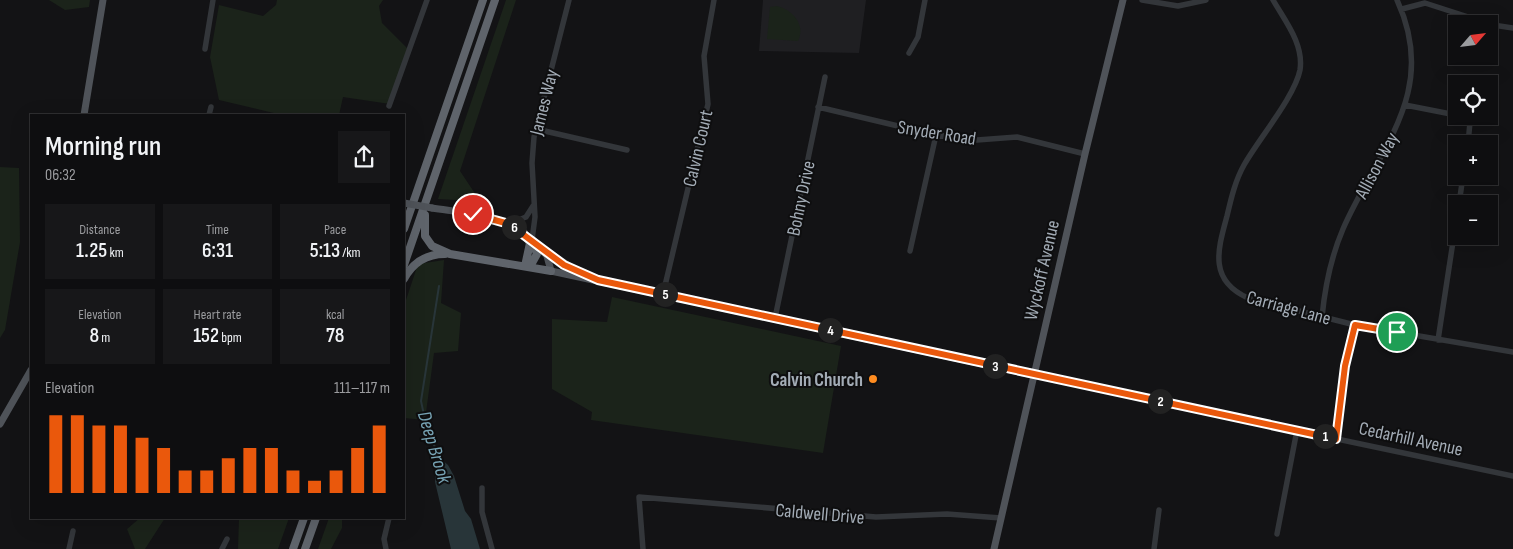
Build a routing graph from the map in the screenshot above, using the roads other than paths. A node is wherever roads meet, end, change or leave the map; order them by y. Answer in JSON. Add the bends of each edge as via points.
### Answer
{"nodes":[{"id":1,"x":103,"y":0,"type":"edge"},
{"id":2,"x":213,"y":0,"type":"edge"},
{"id":3,"x":427,"y":0,"type":"edge"},
{"id":4,"x":483,"y":0,"type":"edge"},
{"id":5,"x":495,"y":0,"type":"edge"},
{"id":6,"x":569,"y":0,"type":"edge"},
{"id":7,"x":714,"y":0,"type":"edge"},
{"id":8,"x":925,"y":0,"type":"edge"},
{"id":9,"x":1123,"y":0,"type":"edge"},
{"id":10,"x":1142,"y":0,"type":"edge"},
{"id":11,"x":1206,"y":0,"type":"edge"},
{"id":12,"x":1273,"y":0,"type":"edge"},
{"id":13,"x":1397,"y":0,"type":"edge"},
{"id":14,"x":1402,"y":9,"type":"junction"},
{"id":15,"x":1513,"y":28,"type":"edge"},
{"id":16,"x":205,"y":49,"type":"dead end"},
{"id":17,"x":909,"y":53,"type":"dead end"},
{"id":18,"x":825,"y":77,"type":"dead end"},
{"id":19,"x":1406,"y":105,"type":"junction"},
{"id":20,"x":389,"y":106,"type":"dead end"},
{"id":21,"x":212,"y":107,"type":"dead end"},
{"id":22,"x":818,"y":107,"type":"junction"},
{"id":23,"x":1448,"y":113,"type":"edge"},
{"id":24,"x":84,"y":114,"type":"edge"},
{"id":25,"x":209,"y":114,"type":"edge"},
{"id":26,"x":443,"y":115,"type":"junction"},
{"id":27,"x":536,"y":129,"type":"junction"},
{"id":28,"x":936,"y":135,"type":"junction"},
{"id":29,"x":627,"y":150,"type":"dead end"},
{"id":30,"x":1085,"y":154,"type":"junction"},
{"id":31,"x":439,"y":164,"type":"junction"},
{"id":32,"x":405,"y":203,"type":"edge"},
{"id":33,"x":533,"y":206,"type":"junction"},
{"id":34,"x":405,"y":211,"type":"edge"},
{"id":35,"x":509,"y":224,"type":"junction"},
{"id":36,"x":405,"y":226,"type":"edge"},
{"id":37,"x":524,"y":233,"type":"junction"},
{"id":38,"x":532,"y":240,"type":"junction"},
{"id":39,"x":1452,"y":245,"type":"edge"},
{"id":40,"x":910,"y":251,"type":"dead end"},
{"id":41,"x":450,"y":254,"type":"junction"},
{"id":42,"x":405,"y":262,"type":"edge"},
{"id":43,"x":525,"y":266,"type":"junction"},
{"id":44,"x":551,"y":271,"type":"junction"},
{"id":45,"x":405,"y":277,"type":"edge"},
{"id":46,"x":598,"y":280,"type":"junction"},
{"id":47,"x":664,"y":294,"type":"junction"},
{"id":48,"x":1322,"y":317,"type":"junction"},
{"id":49,"x":775,"y":318,"type":"junction"},
{"id":50,"x":1355,"y":325,"type":"junction"},
{"id":51,"x":1438,"y":340,"type":"junction"},
{"id":52,"x":1513,"y":352,"type":"edge"},
{"id":53,"x":30,"y":372,"type":"edge"},
{"id":54,"x":1033,"y":374,"type":"junction"},
{"id":55,"x":0,"y":424,"type":"edge"},
{"id":56,"x":1297,"y":430,"type":"junction"},
{"id":57,"x":1336,"y":439,"type":"junction"},
{"id":58,"x":1513,"y":476,"type":"edge"},
{"id":59,"x":482,"y":488,"type":"dead end"},
{"id":60,"x":1159,"y":510,"type":"dead end"},
{"id":61,"x":1001,"y":518,"type":"junction"},
{"id":62,"x":304,"y":519,"type":"edge"},
{"id":63,"x":316,"y":519,"type":"edge"},
{"id":64,"x":389,"y":519,"type":"edge"},
{"id":65,"x":73,"y":531,"type":"dead end"},
{"id":66,"x":1277,"y":534,"type":"dead end"},
{"id":67,"x":227,"y":539,"type":"dead end"},
{"id":68,"x":69,"y":549,"type":"edge"},
{"id":69,"x":222,"y":549,"type":"edge"},
{"id":70,"x":293,"y":549,"type":"edge"},
{"id":71,"x":305,"y":549,"type":"edge"},
{"id":72,"x":386,"y":549,"type":"edge"},
{"id":73,"x":492,"y":549,"type":"edge"},
{"id":74,"x":643,"y":549,"type":"edge"},
{"id":75,"x":994,"y":549,"type":"edge"},
{"id":76,"x":1154,"y":549,"type":"edge"}],
"edges":[{"from":1,"to":24,"type":"main road"},
{"from":2,"to":16,"type":"street"},
{"from":3,"to":20,"type":"street"},
{"from":4,"to":26,"type":"highway"},
{"from":5,"to":31,"type":"highway"},
{"from":6,"to":27,"type":"street","name":"James Way"},
{"from":7,"to":47,"type":"street","name":"Calvin Court","via":[[704,56],[708,104]]},
{"from":8,"to":17,"type":"street","via":[[918,37]]},
{"from":9,"to":30,"type":"main road","name":"Wyckoff Avenue"},
{"from":10,"to":11,"type":"street","via":[[1178,6]]},
{"from":12,"to":48,"type":"street","name":"Carriage Lane","via":[[1297,43],[1300,69],[1295,84],[1250,154],[1237,181],[1219,246],[1219,265],[1228,284],[1240,295]]},
{"from":13,"to":14,"type":"street","name":"Allison Way"},
{"from":14,"to":15,"type":"street","via":[[1425,3],[1493,25]]},
{"from":14,"to":19,"type":"street","name":"Allison Way","via":[[1412,62]]},
{"from":18,"to":22,"type":"street","name":"Bohny Drive"},
{"from":19,"to":23,"type":"street"},
{"from":19,"to":48,"type":"street","name":"Allison Way","via":[[1344,229],[1329,273]]},
{"from":21,"to":25,"type":"street"},
{"from":22,"to":28,"type":"street","name":"Snyder Road"},
{"from":22,"to":49,"type":"street","name":"Bohny Drive"},
{"from":26,"to":34,"type":"highway"},
{"from":26,"to":36,"type":"highway"},
{"from":27,"to":29,"type":"street"},
{"from":27,"to":33,"type":"street","name":"James Way","via":[[532,154]]},
{"from":28,"to":30,"type":"street","name":"Snyder Road","via":[[977,140],[1017,137]]},
{"from":28,"to":40,"type":"street"},
{"from":30,"to":54,"type":"main road","name":"Wyckoff Avenue"},
{"from":31,"to":41,"type":"highway","via":[[424,218],[424,230],[432,246]]},
{"from":31,"to":42,"type":"highway"},
{"from":32,"to":35,"type":"main road","name":"Cedarhill Avenue","bridge":true,"via":[[482,216]]},
{"from":33,"to":35,"type":"street","via":[[526,217]]},
{"from":33,"to":38,"type":"street","name":"James Way"},
{"from":35,"to":37,"type":"main road","name":"Cedarhill Avenue"},
{"from":37,"to":38,"type":"main road","name":"Cedarhill Avenue"},
{"from":37,"to":43,"type":"highway","via":[[530,243]]},
{"from":38,"to":43,"type":"highway","via":[[537,254]]},
{"from":38,"to":44,"type":"main road","name":"Cedarhill Avenue","via":[[547,256]]},
{"from":38,"to":46,"type":"main road","name":"Cedarhill Avenue","via":[[564,265]]},
{"from":39,"to":51,"type":"street"},
{"from":41,"to":43,"type":"highway"},
{"from":41,"to":45,"type":"highway","via":[[422,259]]},
{"from":43,"to":44,"type":"highway"},
{"from":44,"to":46,"type":"main road","name":"Cedarhill Avenue"},
{"from":46,"to":47,"type":"main road","name":"Cedarhill Avenue"},
{"from":47,"to":49,"type":"main road","name":"Cedarhill Avenue"},
{"from":48,"to":50,"type":"street","name":"Carriage Lane"},
{"from":49,"to":54,"type":"main road","name":"Cedarhill Avenue"},
{"from":50,"to":51,"type":"street","name":"Carriage Lane"},
{"from":50,"to":57,"type":"street","via":[[1345,366]]},
{"from":51,"to":52,"type":"street","name":"Carriage Lane"},
{"from":53,"to":55,"type":"main road"},
{"from":54,"to":56,"type":"street","name":"Cedarhill Avenue"},
{"from":54,"to":61,"type":"main road","name":"Wyckoff Avenue"},
{"from":56,"to":57,"type":"street","name":"Cedarhill Avenue"},
{"from":56,"to":66,"type":"street"},
{"from":57,"to":58,"type":"street","name":"Cedarhill Avenue"},
{"from":59,"to":73,"type":"street","via":[[482,512]]},
{"from":60,"to":76,"type":"street"},
{"from":61,"to":74,"type":"street","name":"Caldwell Drive","via":[[947,514],[876,517],[638,497]]},
{"from":61,"to":75,"type":"main road","name":"Wyckoff Avenue"},
{"from":62,"to":70,"type":"highway"},
{"from":63,"to":71,"type":"highway"},
{"from":64,"to":72,"type":"street","via":[[384,539]]},
{"from":65,"to":68,"type":"street"},
{"from":67,"to":69,"type":"street"}]}
